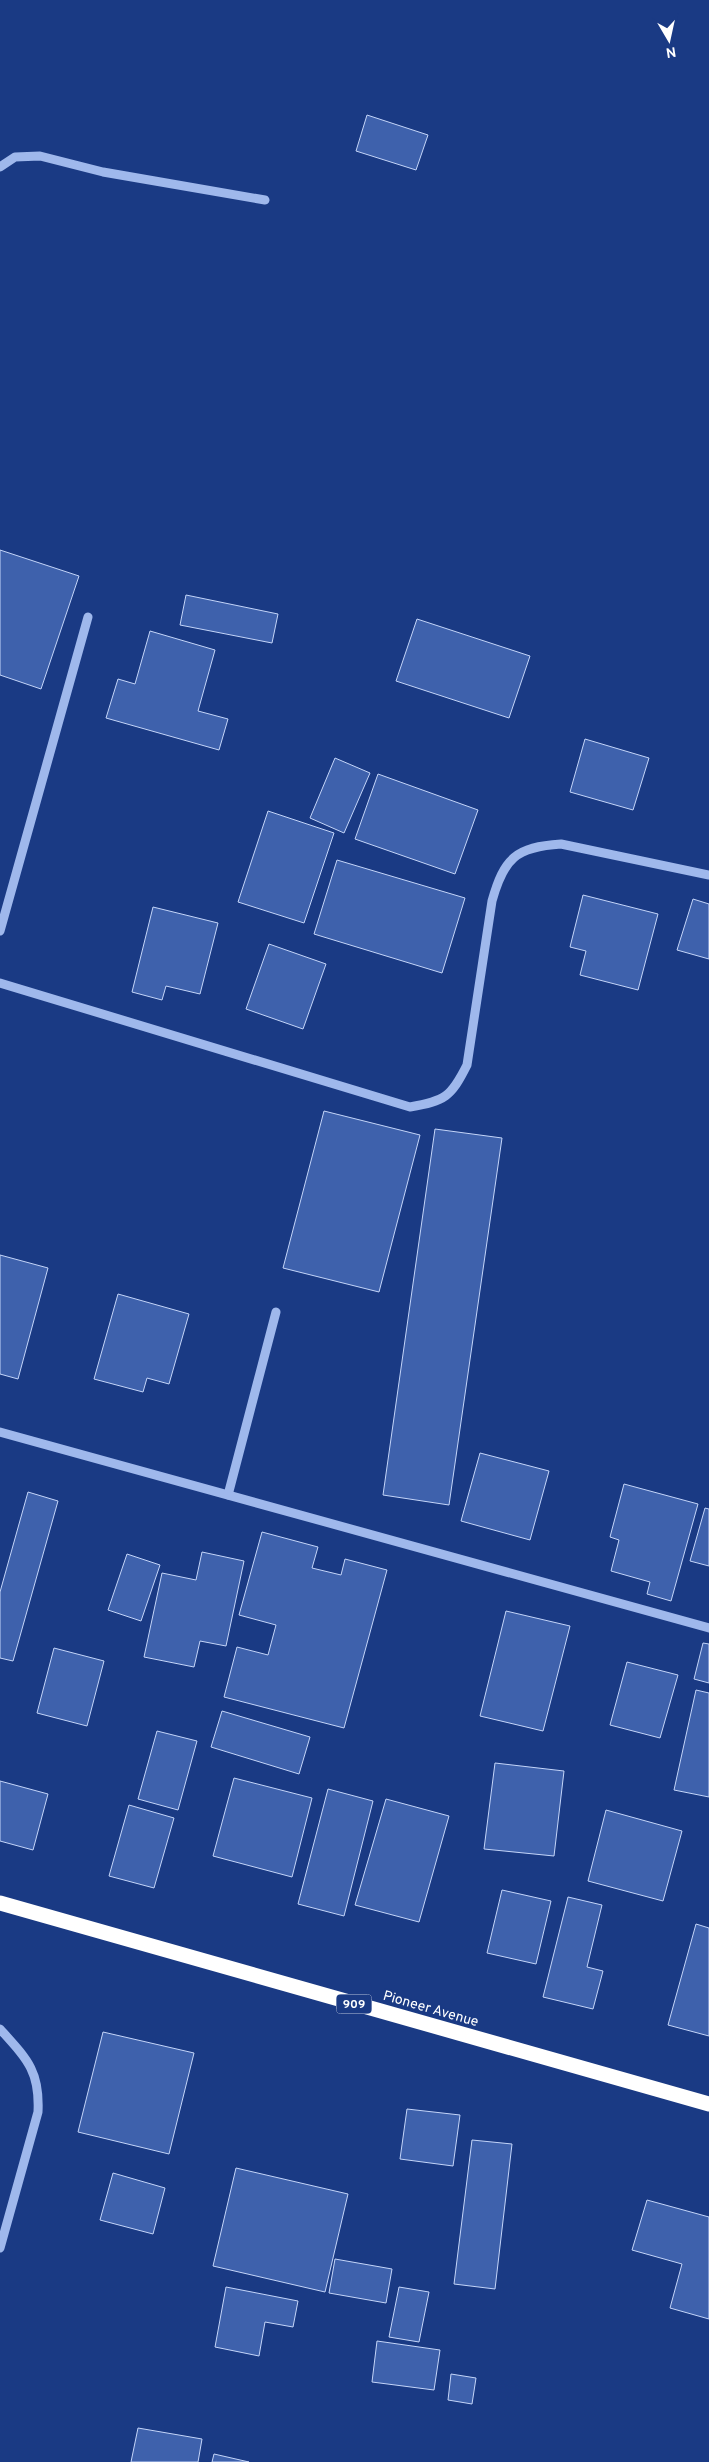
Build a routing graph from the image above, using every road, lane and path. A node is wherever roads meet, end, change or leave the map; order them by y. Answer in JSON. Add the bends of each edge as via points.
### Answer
{"nodes":[{"id":1,"x":0,"y":167,"type":"edge"},
{"id":2,"x":265,"y":200,"type":"dead end"},
{"id":3,"x":88,"y":617,"type":"dead end"},
{"id":4,"x":709,"y":866,"type":"edge"},
{"id":5,"x":698,"y":872,"type":"junction"},
{"id":6,"x":709,"y":875,"type":"edge"},
{"id":7,"x":0,"y":931,"type":"edge"},
{"id":8,"x":0,"y":983,"type":"edge"},
{"id":9,"x":276,"y":1312,"type":"dead end"},
{"id":10,"x":0,"y":1432,"type":"edge"},
{"id":11,"x":228,"y":1495,"type":"junction"},
{"id":12,"x":709,"y":1628,"type":"edge"},
{"id":13,"x":0,"y":1903,"type":"edge"},
{"id":14,"x":0,"y":2029,"type":"edge"},
{"id":15,"x":709,"y":2104,"type":"edge"},
{"id":16,"x":0,"y":2248,"type":"edge"}],
"edges":[{"from":1,"to":2,"type":"street","via":[[14,157],[40,156],[103,172]]},
{"from":3,"to":7,"type":"street"},
{"from":4,"to":5,"type":"street"},
{"from":5,"to":6,"type":"street"},
{"from":5,"to":8,"type":"street","via":[[561,844],[537,845],[513,857],[499,876],[492,901],[467,1065],[456,1088],[437,1102],[410,1107]]},
{"from":9,"to":11,"type":"street"},
{"from":10,"to":11,"type":"street"},
{"from":11,"to":12,"type":"street"},
{"from":13,"to":15,"type":"highway","name":"Pioneer Avenue","number":"909"},
{"from":14,"to":16,"type":"street","via":[[30,2064],[39,2090],[38,2112]]}]}
